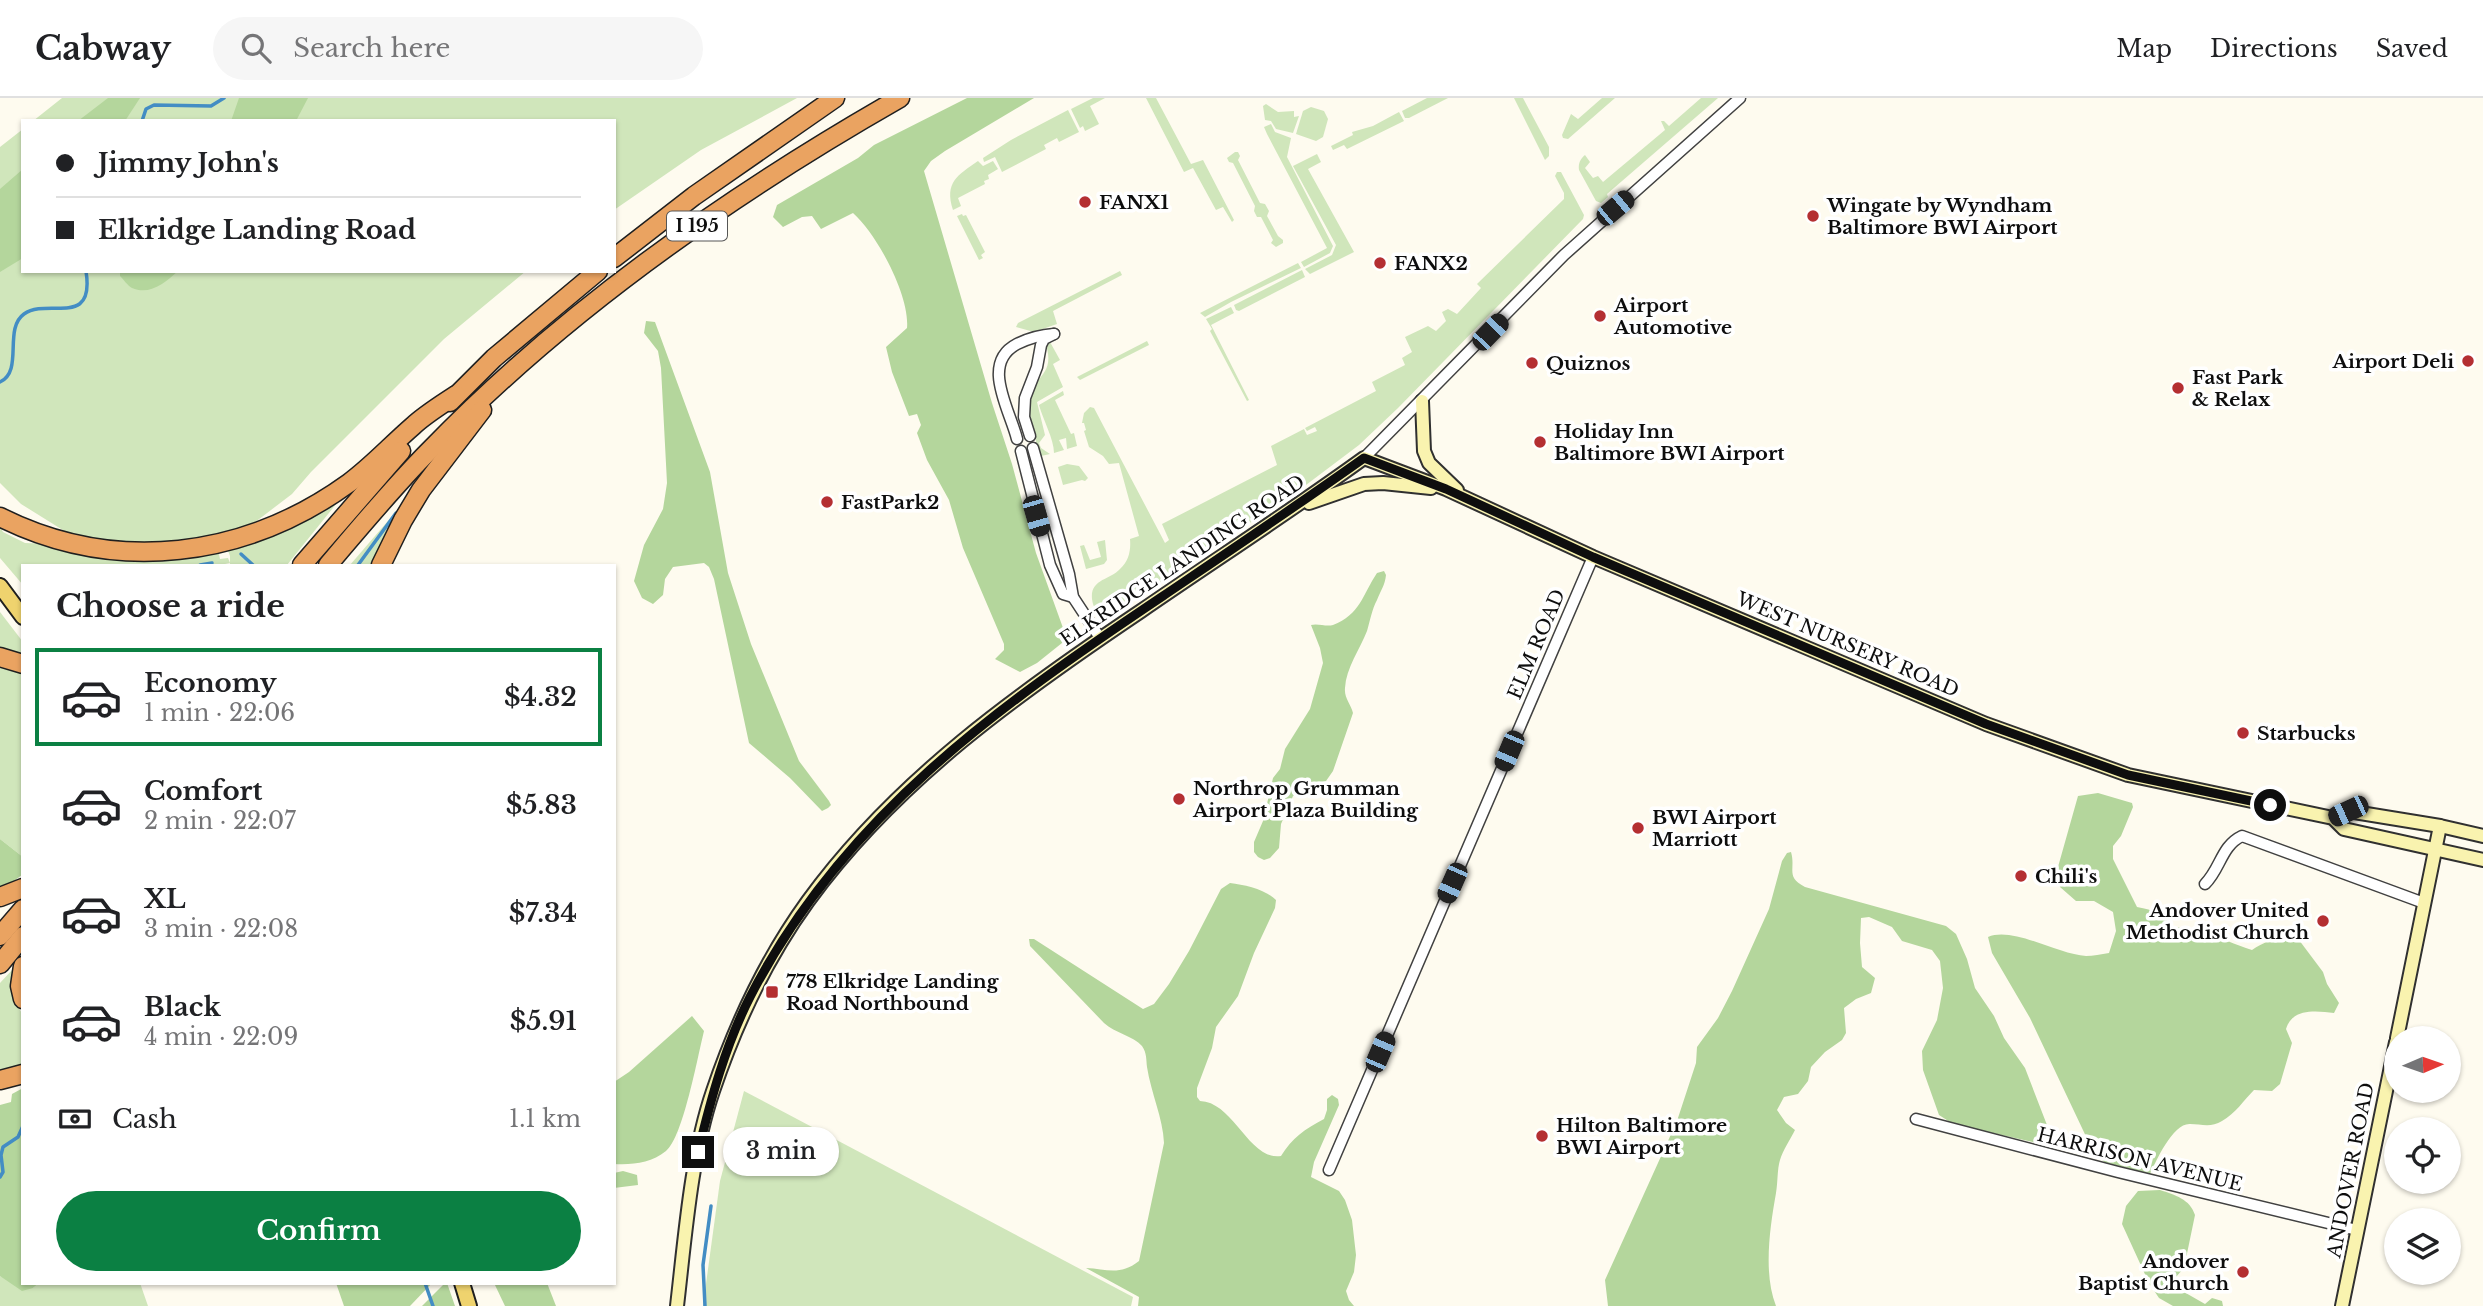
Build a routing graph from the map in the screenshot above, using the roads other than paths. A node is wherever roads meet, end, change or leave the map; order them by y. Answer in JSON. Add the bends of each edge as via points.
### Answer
{"nodes":[{"id":1,"x":835,"y":98,"type":"edge"},
{"id":2,"x":900,"y":98,"type":"edge"},
{"id":3,"x":1740,"y":98,"type":"edge"},
{"id":4,"x":616,"y":256,"type":"edge"},
{"id":5,"x":596,"y":273,"type":"edge"},
{"id":6,"x":508,"y":374,"type":"junction"},
{"id":7,"x":456,"y":395,"type":"junction"},
{"id":8,"x":1422,"y":401,"type":"junction"},
{"id":9,"x":1030,"y":436,"type":"dead end"},
{"id":10,"x":1017,"y":439,"type":"dead end"},
{"id":11,"x":1033,"y":448,"type":"dead end"},
{"id":12,"x":1021,"y":451,"type":"dead end"},
{"id":13,"x":1364,"y":458,"type":"junction"},
{"id":14,"x":1446,"y":489,"type":"junction"},
{"id":15,"x":1465,"y":498,"type":"junction"},
{"id":16,"x":1295,"y":507,"type":"junction"},
{"id":17,"x":0,"y":517,"type":"edge"},
{"id":18,"x":1593,"y":557,"type":"junction"},
{"id":19,"x":303,"y":564,"type":"edge"},
{"id":20,"x":329,"y":564,"type":"edge"},
{"id":21,"x":381,"y":564,"type":"edge"},
{"id":22,"x":0,"y":586,"type":"edge"},
{"id":23,"x":1073,"y":597,"type":"junction"},
{"id":24,"x":21,"y":614,"type":"edge"},
{"id":25,"x":1100,"y":638,"type":"junction"},
{"id":26,"x":0,"y":657,"type":"edge"},
{"id":27,"x":21,"y":663,"type":"edge"},
{"id":28,"x":2333,"y":818,"type":"junction"},
{"id":29,"x":2440,"y":826,"type":"junction"},
{"id":30,"x":2483,"y":836,"type":"edge"},
{"id":31,"x":2435,"y":848,"type":"junction"},
{"id":32,"x":2483,"y":860,"type":"edge"},
{"id":33,"x":2205,"y":884,"type":"dead end"},
{"id":34,"x":21,"y":889,"type":"edge"},
{"id":35,"x":0,"y":897,"type":"edge"},
{"id":36,"x":2424,"y":903,"type":"junction"},
{"id":37,"x":21,"y":911,"type":"edge"},
{"id":38,"x":0,"y":936,"type":"edge"},
{"id":39,"x":21,"y":938,"type":"edge"},
{"id":40,"x":0,"y":964,"type":"edge"},
{"id":41,"x":2399,"y":1026,"type":"edge"},
{"id":42,"x":21,"y":1075,"type":"edge"},
{"id":43,"x":0,"y":1080,"type":"edge"},
{"id":44,"x":2384,"y":1098,"type":"edge"},
{"id":45,"x":1916,"y":1119,"type":"dead end"},
{"id":46,"x":1329,"y":1170,"type":"dead end"},
{"id":47,"x":2357,"y":1230,"type":"junction"},
{"id":48,"x":463,"y":1285,"type":"edge"},
{"id":49,"x":469,"y":1306,"type":"edge"},
{"id":50,"x":677,"y":1306,"type":"edge"},
{"id":51,"x":2342,"y":1306,"type":"edge"}],
"edges":[{"from":1,"to":4,"type":"highway","number":"I 195"},
{"from":2,"to":6,"type":"highway","number":"I 195","via":[[709,217],[590,304]]},
{"from":3,"to":8,"type":"street","name":"ELKRIDGE LANDING ROAD","via":[[1564,256]]},
{"from":5,"to":7,"type":"highway"},
{"from":6,"to":20,"type":"highway","number":"I 195","via":[[430,449]]},
{"from":6,"to":21,"type":"highway","via":[[421,489]]},
{"from":7,"to":17,"type":"highway","via":[[322,501],[271,528],[223,543],[168,551],[116,550],[52,538]]},
{"from":7,"to":19,"type":"highway"},
{"from":8,"to":13,"type":"street","name":"ELKRIDGE LANDING ROAD"},
{"from":8,"to":15,"type":"main road","via":[[1424,451],[1429,463]]},
{"from":9,"to":10,"type":"street","via":[[1025,398],[1041,345],[1054,334],[1013,346],[998,364]]},
{"from":11,"to":23,"type":"street"},
{"from":12,"to":23,"type":"street","via":[[1053,574],[1062,594]]},
{"from":13,"to":14,"type":"main road","name":"WEST NURSERY ROAD"},
{"from":13,"to":16,"type":"main road","name":"ELKRIDGE LANDING ROAD"},
{"from":14,"to":15,"type":"main road","name":"WEST NURSERY ROAD"},
{"from":14,"to":16,"type":"main road","via":[[1364,485]]},
{"from":15,"to":18,"type":"main road","name":"WEST NURSERY ROAD"},
{"from":16,"to":25,"type":"main road","name":"ELKRIDGE LANDING ROAD"},
{"from":18,"to":28,"type":"main road","name":"WEST NURSERY ROAD","via":[[1986,724],[2092,762],[2162,783]]},
{"from":18,"to":46,"type":"street","name":"ELM ROAD"},
{"from":22,"to":24,"type":"main road"},
{"from":23,"to":25,"type":"street"},
{"from":25,"to":50,"type":"main road","name":"ELKRIDGE LANDING ROAD","via":[[980,725],[920,777],[846,856],[774,954],[749,999],[712,1093],[698,1152]]},
{"from":26,"to":27,"type":"highway"},
{"from":28,"to":29,"type":"main road","name":"WEST NURSERY ROAD","via":[[2348,811]]},
{"from":28,"to":31,"type":"main road","name":"WEST NURSERY ROAD","via":[[2344,829]]},
{"from":29,"to":30,"type":"main road","name":"WEST NURSERY ROAD"},
{"from":29,"to":31,"type":"main road","name":"ANDOVER ROAD"},
{"from":31,"to":32,"type":"main road","name":"WEST NURSERY ROAD"},
{"from":31,"to":36,"type":"main road","name":"ANDOVER ROAD"},
{"from":33,"to":36,"type":"street","via":[[2216,873],[2231,841],[2242,836]]},
{"from":34,"to":35,"type":"highway"},
{"from":36,"to":41,"type":"main road","name":"ANDOVER ROAD"},
{"from":37,"to":38,"type":"highway"},
{"from":39,"to":40,"type":"highway"},
{"from":42,"to":43,"type":"highway"},
{"from":44,"to":47,"type":"main road","name":"ANDOVER ROAD"},
{"from":45,"to":47,"type":"street","name":"HARRISON AVENUE"},
{"from":47,"to":51,"type":"main road","name":"ANDOVER ROAD"},
{"from":48,"to":49,"type":"main road"}]}
